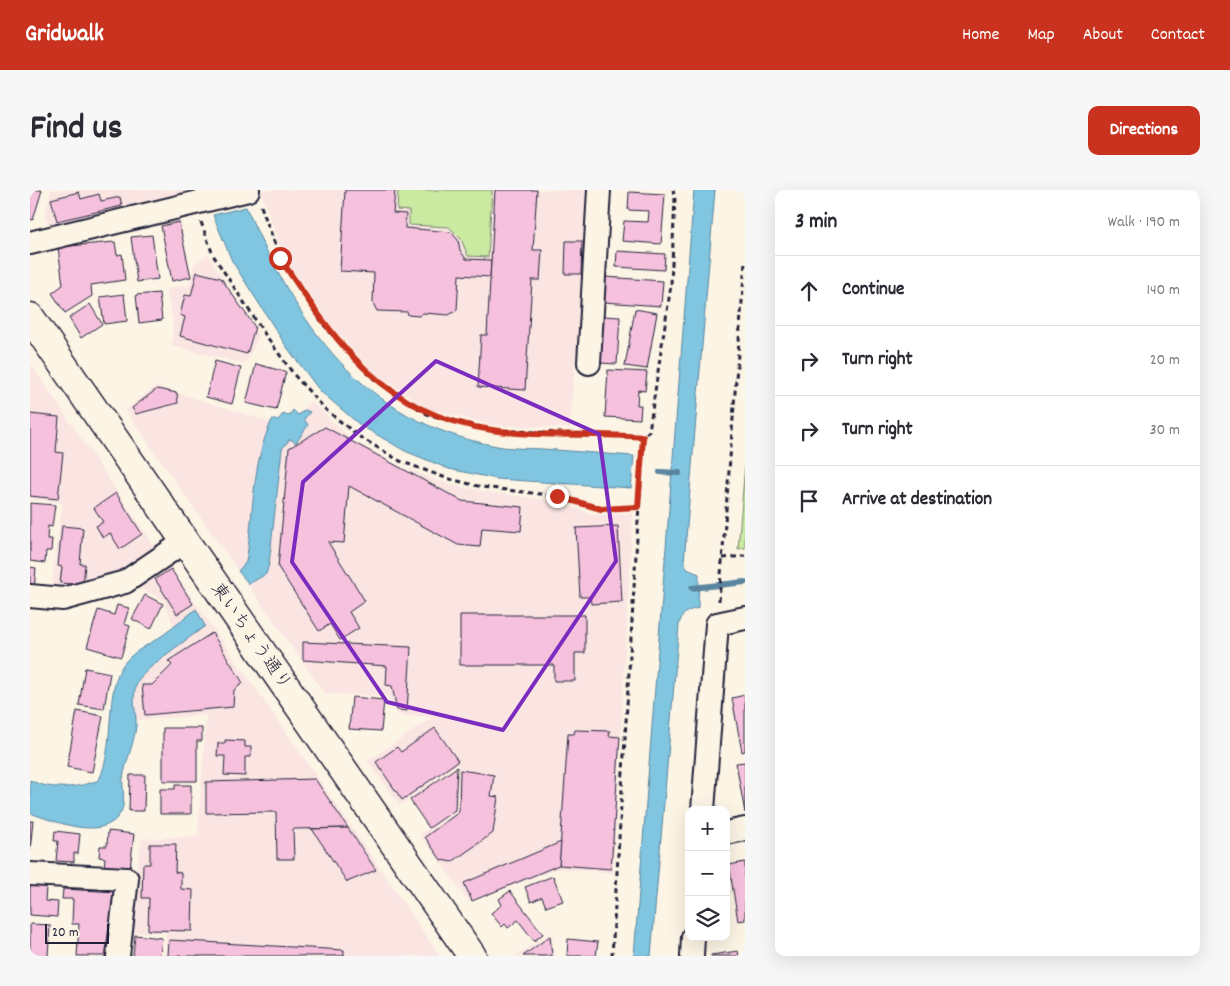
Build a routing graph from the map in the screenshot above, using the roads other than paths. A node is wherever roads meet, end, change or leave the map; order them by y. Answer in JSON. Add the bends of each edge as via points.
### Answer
{"nodes":[{"id":1,"x":598,"y":190,"type":"edge"},
{"id":2,"x":253,"y":194,"type":"edge"},
{"id":3,"x":30,"y":243,"type":"edge"},
{"id":4,"x":30,"y":317,"type":"edge"},
{"id":5,"x":589,"y":363,"type":"dead end"},
{"id":6,"x":184,"y":542,"type":"junction"},
{"id":7,"x":30,"y":596,"type":"edge"},
{"id":8,"x":745,"y":618,"type":"edge"},
{"id":9,"x":703,"y":806,"type":"edge"},
{"id":10,"x":745,"y":829,"type":"edge"},
{"id":11,"x":730,"y":832,"type":"edge"},
{"id":12,"x":30,"y":874,"type":"edge"},
{"id":13,"x":694,"y":941,"type":"edge"},
{"id":14,"x":118,"y":956,"type":"edge"},
{"id":15,"x":472,"y":956,"type":"edge"},
{"id":16,"x":692,"y":956,"type":"edge"}],
"edges":[{"from":1,"to":5,"type":"street"},
{"from":2,"to":3,"type":"street","via":[[195,204]]},
{"from":4,"to":6,"type":"main road","name":"東いちょう通り"},
{"from":6,"to":7,"type":"street","via":[[125,582],[63,599]]},
{"from":6,"to":15,"type":"main road","name":"東いちょう通り"},
{"from":8,"to":9,"type":"street","via":[[717,624]]},
{"from":10,"to":11,"type":"street"},
{"from":12,"to":14,"type":"street","via":[[127,879]]},
{"from":13,"to":16,"type":"street"}]}
